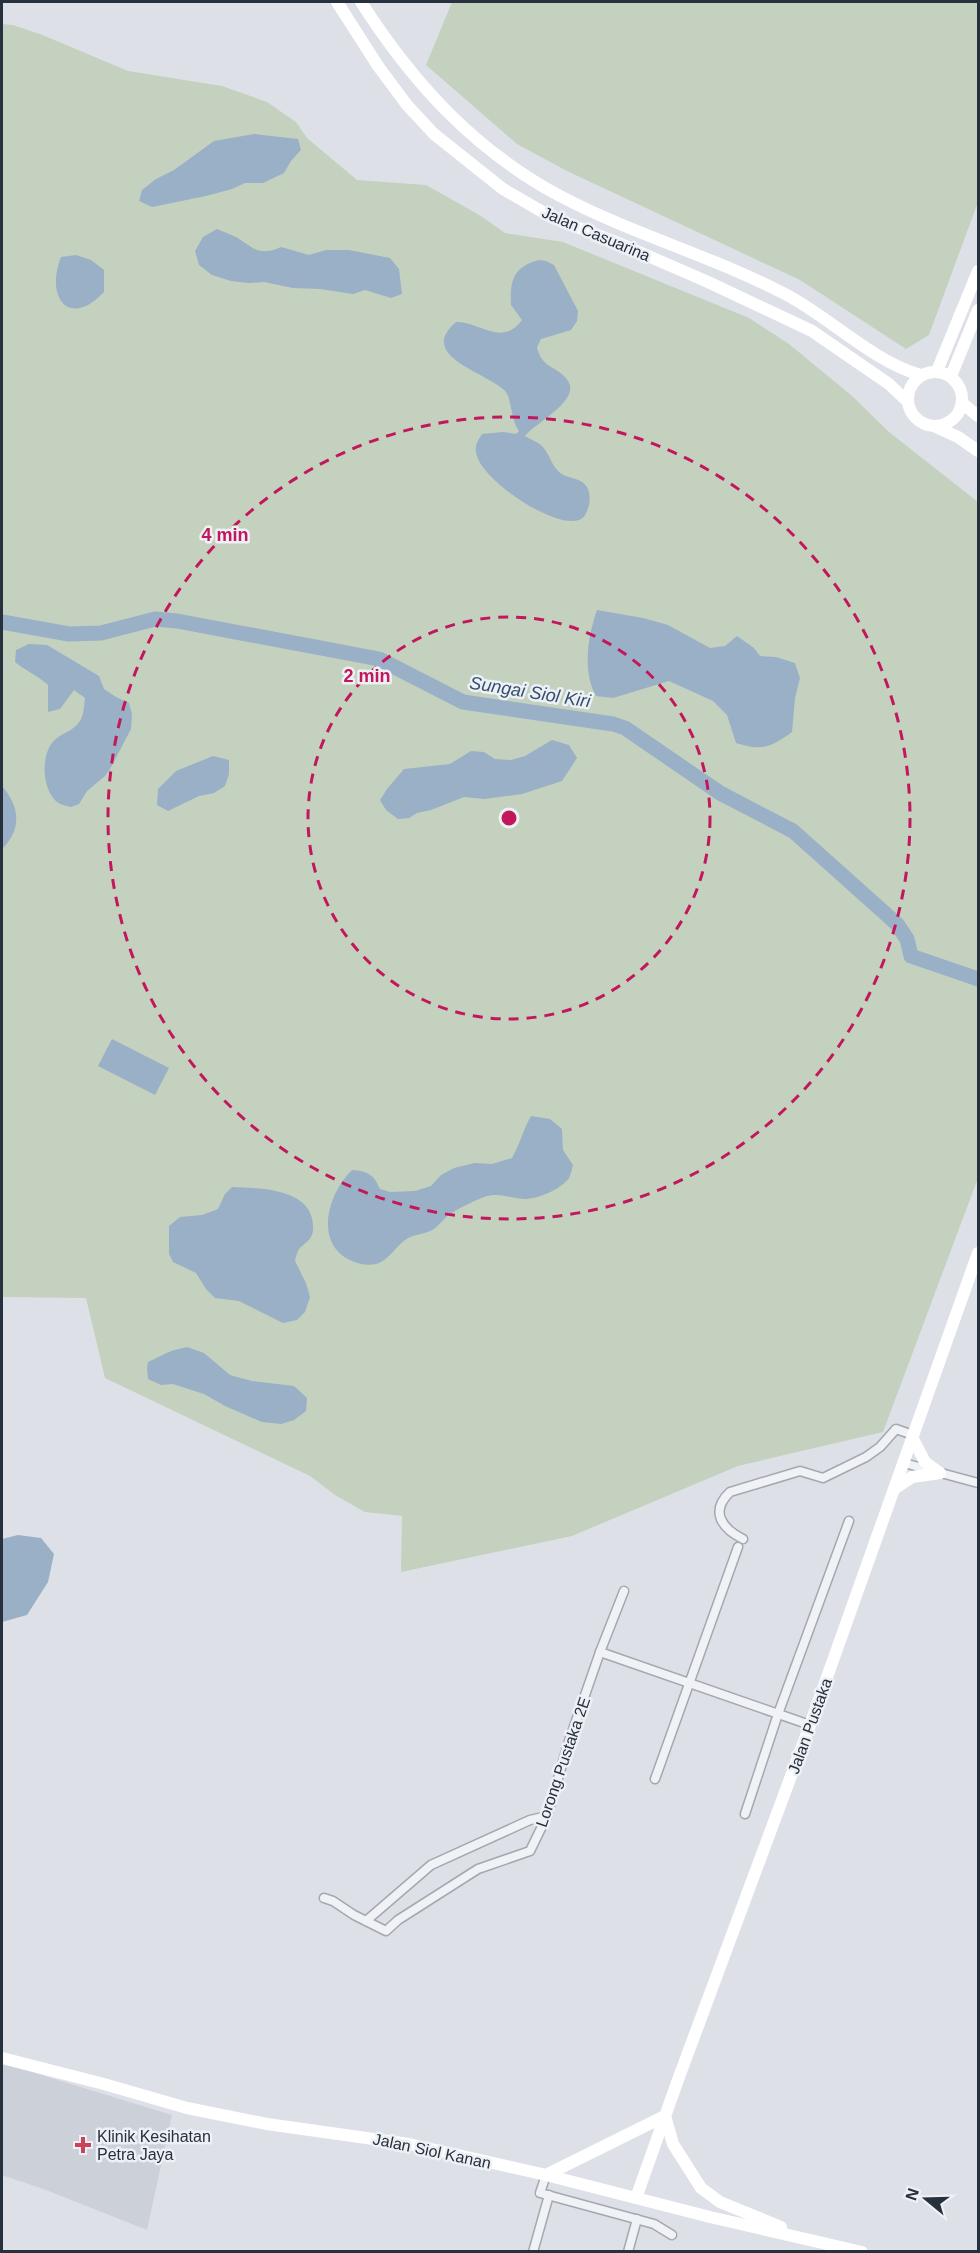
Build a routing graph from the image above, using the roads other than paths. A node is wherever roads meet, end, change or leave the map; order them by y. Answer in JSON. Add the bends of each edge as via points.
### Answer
{"nodes":[{"id":1,"x":337,"y":2,"type":"edge"},
{"id":2,"x":366,"y":3,"type":"edge"},
{"id":3,"x":978,"y":272,"type":"edge"},
{"id":4,"x":975,"y":284,"type":"edge"},
{"id":5,"x":978,"y":310,"type":"edge"},
{"id":6,"x":937,"y":371,"type":"junction"},
{"id":7,"x":921,"y":375,"type":"junction"},
{"id":8,"x":951,"y":376,"type":"junction"},
{"id":9,"x":908,"y":402,"type":"junction"},
{"id":10,"x":962,"y":403,"type":"junction"},
{"id":11,"x":978,"y":416,"type":"edge"},
{"id":12,"x":934,"y":426,"type":"junction"},
{"id":13,"x":978,"y":451,"type":"edge"},
{"id":14,"x":978,"y":1252,"type":"edge"},
{"id":15,"x":913,"y":1437,"type":"junction"},
{"id":16,"x":904,"y":1463,"type":"junction"},
{"id":17,"x":940,"y":1473,"type":"junction"},
{"id":18,"x":978,"y":1483,"type":"edge"},
{"id":19,"x":894,"y":1489,"type":"junction"},
{"id":20,"x":849,"y":1521,"type":"dead end"},
{"id":21,"x":624,"y":1591,"type":"dead end"},
{"id":22,"x":600,"y":1652,"type":"junction"},
{"id":23,"x":689,"y":1684,"type":"junction"},
{"id":24,"x":778,"y":1714,"type":"junction"},
{"id":25,"x":810,"y":1725,"type":"junction"},
{"id":26,"x":655,"y":1779,"type":"dead end"},
{"id":27,"x":745,"y":1814,"type":"dead end"},
{"id":28,"x":547,"y":1816,"type":"junction"},
{"id":29,"x":324,"y":1898,"type":"dead end"},
{"id":30,"x":366,"y":1921,"type":"junction"},
{"id":31,"x":2,"y":2058,"type":"edge"},
{"id":32,"x":665,"y":2116,"type":"junction"},
{"id":33,"x":546,"y":2175,"type":"junction"},
{"id":34,"x":549,"y":2195,"type":"junction"},
{"id":35,"x":636,"y":2198,"type":"junction"},
{"id":36,"x":637,"y":2219,"type":"junction"},
{"id":37,"x":672,"y":2235,"type":"dead end"},
{"id":38,"x":810,"y":2240,"type":"junction"},
{"id":39,"x":533,"y":2252,"type":"edge"},
{"id":40,"x":628,"y":2252,"type":"edge"},
{"id":41,"x":862,"y":2252,"type":"edge"}],
"edges":[{"from":1,"to":9,"type":"street","name":"Jalan Casuarina","via":[[407,105],[434,134],[503,189],[553,218],[677,268],[812,331],[889,384]]},
{"from":2,"to":7,"type":"street","name":"Jalan Casuarina","via":[[397,53],[428,92],[486,148],[516,170],[601,215],[787,295],[884,358]]},
{"from":3,"to":4,"type":"street"},
{"from":4,"to":6,"type":"street"},
{"from":5,"to":8,"type":"street"},
{"from":6,"to":7,"type":"street"},
{"from":6,"to":8,"type":"street"},
{"from":7,"to":9,"type":"street","via":[[910,387]]},
{"from":8,"to":10,"type":"street","via":[[960,388]]},
{"from":9,"to":12,"type":"street","via":[[919,422]]},
{"from":10,"to":11,"type":"street"},
{"from":10,"to":12,"type":"street","via":[[951,421]]},
{"from":12,"to":13,"type":"street"},
{"from":14,"to":15,"type":"street","name":"Jalan Pustaka"},
{"from":15,"to":16,"type":"street","name":"Jalan Pustaka"},
{"from":15,"to":17,"type":"street","via":[[925,1462]]},
{"from":15,"to":23,"type":"street","via":[[896,1429],[866,1457],[823,1478],[800,1471],[730,1492],[723,1499],[720,1518],[740,1543]]},
{"from":16,"to":17,"type":"street"},
{"from":16,"to":19,"type":"street","name":"Jalan Pustaka"},
{"from":17,"to":18,"type":"street"},
{"from":17,"to":19,"type":"street","via":[[912,1477]]},
{"from":19,"to":25,"type":"street","name":"Jalan Pustaka"},
{"from":20,"to":24,"type":"street"},
{"from":21,"to":22,"type":"street","name":"Lorong Pustaka 2E"},
{"from":22,"to":23,"type":"street"},
{"from":22,"to":28,"type":"street","name":"Lorong Pustaka 2E"},
{"from":23,"to":24,"type":"street"},
{"from":23,"to":26,"type":"street"},
{"from":24,"to":25,"type":"street"},
{"from":24,"to":27,"type":"street"},
{"from":25,"to":32,"type":"street","name":"Jalan Pustaka"},
{"from":28,"to":30,"type":"street","via":[[431,1865]]},
{"from":28,"to":30,"type":"street","name":"Lorong Pustaka 2E","via":[[530,1851],[478,1869],[386,1931]]},
{"from":29,"to":30,"type":"street"},
{"from":31,"to":33,"type":"street","name":"Jalan Siol Kanan","via":[[209,2112],[409,2144]]},
{"from":32,"to":33,"type":"street"},
{"from":32,"to":35,"type":"street","name":"Jalan Pustaka"},
{"from":32,"to":38,"type":"street","via":[[673,2144],[701,2188],[720,2202]]},
{"from":33,"to":34,"type":"street","via":[[540,2193]]},
{"from":33,"to":35,"type":"street","name":"Jalan Siol Kanan"},
{"from":34,"to":36,"type":"street"},
{"from":34,"to":39,"type":"street"},
{"from":35,"to":38,"type":"street","name":"Jalan Siol Kanan"},
{"from":36,"to":37,"type":"street"},
{"from":36,"to":40,"type":"street"},
{"from":38,"to":41,"type":"street","name":"Jalan Siol Kanan"}]}
